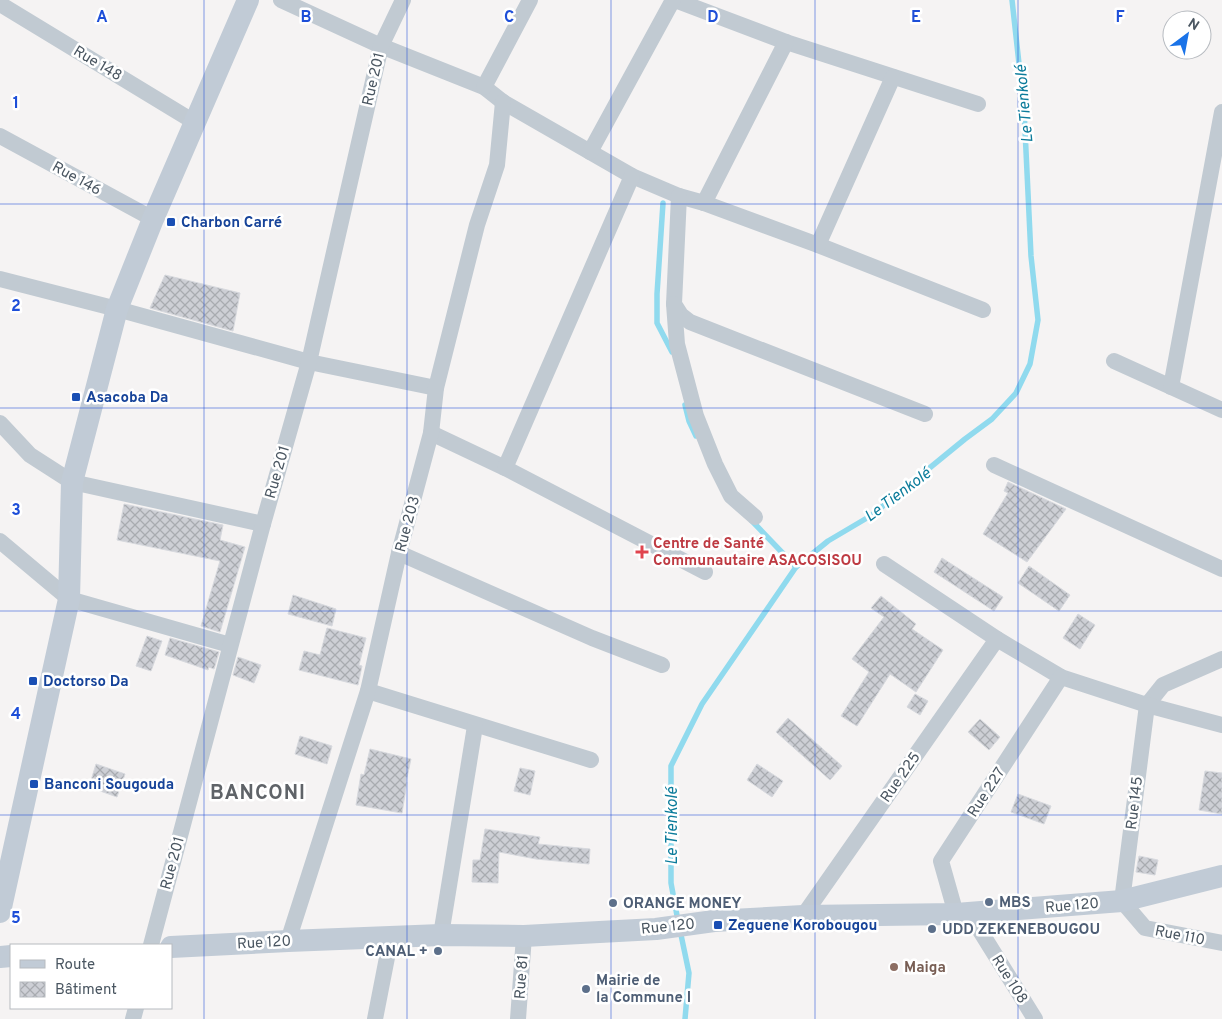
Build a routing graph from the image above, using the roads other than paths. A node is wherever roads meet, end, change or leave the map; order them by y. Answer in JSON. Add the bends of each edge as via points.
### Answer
{"nodes":[{"id":1,"x":281,"y":0,"type":"edge"},
{"id":2,"x":403,"y":0,"type":"edge"},
{"id":3,"x":530,"y":0,"type":"edge"},
{"id":4,"x":674,"y":0,"type":"edge"},
{"id":5,"x":245,"y":1,"type":"edge"},
{"id":6,"x":0,"y":4,"type":"edge"},
{"id":7,"x":786,"y":42,"type":"junction"},
{"id":8,"x":381,"y":46,"type":"junction"},
{"id":9,"x":893,"y":77,"type":"junction"},
{"id":10,"x":484,"y":87,"type":"junction"},
{"id":11,"x":503,"y":102,"type":"junction"},
{"id":12,"x":978,"y":104,"type":"dead end"},
{"id":13,"x":1222,"y":112,"type":"edge"},
{"id":14,"x":196,"y":122,"type":"junction"},
{"id":15,"x":0,"y":136,"type":"edge"},
{"id":16,"x":590,"y":152,"type":"junction"},
{"id":17,"x":632,"y":176,"type":"junction"},
{"id":18,"x":679,"y":196,"type":"junction"},
{"id":19,"x":704,"y":203,"type":"junction"},
{"id":20,"x":153,"y":219,"type":"junction"},
{"id":21,"x":818,"y":245,"type":"junction"},
{"id":22,"x":0,"y":280,"type":"edge"},
{"id":23,"x":674,"y":304,"type":"junction"},
{"id":24,"x":117,"y":309,"type":"junction"},
{"id":25,"x":983,"y":310,"type":"dead end"},
{"id":26,"x":1114,"y":361,"type":"dead end"},
{"id":27,"x":309,"y":362,"type":"junction"},
{"id":28,"x":1171,"y":387,"type":"junction"},
{"id":29,"x":436,"y":388,"type":"junction"},
{"id":30,"x":1222,"y":410,"type":"edge"},
{"id":31,"x":925,"y":414,"type":"dead end"},
{"id":32,"x":0,"y":423,"type":"edge"},
{"id":33,"x":431,"y":434,"type":"junction"},
{"id":34,"x":994,"y":464,"type":"dead end"},
{"id":35,"x":505,"y":468,"type":"junction"},
{"id":36,"x":72,"y":482,"type":"junction"},
{"id":37,"x":756,"y":517,"type":"dead end"},
{"id":38,"x":263,"y":524,"type":"junction"},
{"id":39,"x":0,"y":541,"type":"edge"},
{"id":40,"x":399,"y":553,"type":"junction"},
{"id":41,"x":884,"y":564,"type":"dead end"},
{"id":42,"x":1222,"y":569,"type":"edge"},
{"id":43,"x":705,"y":572,"type":"dead end"},
{"id":44,"x":69,"y":599,"type":"junction"},
{"id":45,"x":997,"y":639,"type":"junction"},
{"id":46,"x":230,"y":645,"type":"junction"},
{"id":47,"x":1222,"y":659,"type":"edge"},
{"id":48,"x":662,"y":665,"type":"dead end"},
{"id":49,"x":1061,"y":678,"type":"junction"},
{"id":50,"x":368,"y":691,"type":"junction"},
{"id":51,"x":1146,"y":705,"type":"junction"},
{"id":52,"x":1222,"y":725,"type":"edge"},
{"id":53,"x":475,"y":726,"type":"junction"},
{"id":54,"x":591,"y":760,"type":"dead end"},
{"id":55,"x":5,"y":862,"type":"edge"},
{"id":56,"x":1222,"y":876,"type":"edge"},
{"id":57,"x":1122,"y":901,"type":"junction"},
{"id":58,"x":0,"y":912,"type":"edge"},
{"id":59,"x":962,"y":914,"type":"junction"},
{"id":60,"x":803,"y":916,"type":"junction"},
{"id":61,"x":441,"y":935,"type":"junction"},
{"id":62,"x":524,"y":936,"type":"junction"},
{"id":63,"x":391,"y":937,"type":"junction"},
{"id":64,"x":288,"y":941,"type":"junction"},
{"id":65,"x":1222,"y":943,"type":"edge"},
{"id":66,"x":150,"y":944,"type":"edge"},
{"id":67,"x":172,"y":947,"type":"edge"},
{"id":68,"x":376,"y":1019,"type":"edge"},
{"id":69,"x":518,"y":1019,"type":"edge"},
{"id":70,"x":1035,"y":1019,"type":"edge"}],
"edges":[{"from":1,"to":8,"type":"street"},
{"from":2,"to":8,"type":"street","name":"Rue 201"},
{"from":3,"to":10,"type":"street"},
{"from":4,"to":7,"type":"street"},
{"from":4,"to":16,"type":"street"},
{"from":5,"to":14,"type":"main road"},
{"from":6,"to":14,"type":"street","name":"Rue 148"},
{"from":7,"to":9,"type":"street"},
{"from":7,"to":19,"type":"street"},
{"from":8,"to":10,"type":"street"},
{"from":8,"to":27,"type":"street","name":"Rue 201"},
{"from":9,"to":12,"type":"street"},
{"from":9,"to":21,"type":"street"},
{"from":10,"to":11,"type":"street"},
{"from":11,"to":16,"type":"street"},
{"from":11,"to":29,"type":"street","name":"Rue 203","via":[[496,165],[477,225]]},
{"from":13,"to":28,"type":"street"},
{"from":14,"to":20,"type":"main road"},
{"from":15,"to":20,"type":"street","name":"Rue 146"},
{"from":16,"to":17,"type":"street"},
{"from":17,"to":18,"type":"street"},
{"from":17,"to":35,"type":"street"},
{"from":18,"to":19,"type":"street"},
{"from":18,"to":23,"type":"street"},
{"from":19,"to":21,"type":"street"},
{"from":20,"to":24,"type":"main road"},
{"from":21,"to":25,"type":"street"},
{"from":22,"to":24,"type":"street"},
{"from":23,"to":31,"type":"street","via":[[690,322]]},
{"from":23,"to":37,"type":"street","via":[[677,344],[696,416],[731,496]]},
{"from":24,"to":27,"type":"street"},
{"from":24,"to":36,"type":"main road"},
{"from":26,"to":28,"type":"street"},
{"from":27,"to":29,"type":"street"},
{"from":27,"to":38,"type":"street","name":"Rue 201"},
{"from":28,"to":30,"type":"street"},
{"from":29,"to":33,"type":"street","name":"Rue 203"},
{"from":32,"to":36,"type":"street","via":[[30,456]]},
{"from":33,"to":35,"type":"street"},
{"from":33,"to":40,"type":"street","name":"Rue 203"},
{"from":34,"to":42,"type":"street"},
{"from":35,"to":43,"type":"street"},
{"from":36,"to":38,"type":"street"},
{"from":36,"to":44,"type":"main road"},
{"from":38,"to":46,"type":"street","name":"Rue 201"},
{"from":39,"to":44,"type":"street"},
{"from":40,"to":48,"type":"street","via":[[592,638]]},
{"from":40,"to":50,"type":"street","name":"Rue 203"},
{"from":41,"to":45,"type":"street"},
{"from":44,"to":46,"type":"street"},
{"from":44,"to":55,"type":"main road"},
{"from":45,"to":49,"type":"street"},
{"from":45,"to":60,"type":"street","name":"Rue 225"},
{"from":46,"to":66,"type":"street","name":"Rue 201"},
{"from":47,"to":51,"type":"street","via":[[1163,685]]},
{"from":49,"to":51,"type":"street"},
{"from":49,"to":59,"type":"street","name":"Rue 227","via":[[941,861]]},
{"from":50,"to":53,"type":"street"},
{"from":50,"to":64,"type":"street","name":"Rue 203"},
{"from":51,"to":52,"type":"street"},
{"from":51,"to":57,"type":"street","name":"Rue 145"},
{"from":53,"to":54,"type":"street"},
{"from":53,"to":61,"type":"street"},
{"from":55,"to":58,"type":"main road"},
{"from":56,"to":57,"type":"main road","name":"Rue 120"},
{"from":57,"to":59,"type":"main road","name":"Rue 120"},
{"from":57,"to":65,"type":"street","name":"Rue 110","via":[[1145,928]]},
{"from":59,"to":60,"type":"main road","name":"Rue 120"},
{"from":59,"to":70,"type":"street","name":"Rue 108"},
{"from":60,"to":62,"type":"main road","name":"Rue 120"},
{"from":61,"to":62,"type":"main road","name":"Rue 120"},
{"from":61,"to":63,"type":"main road","name":"Rue 120"},
{"from":62,"to":69,"type":"street","name":"Rue 81"},
{"from":63,"to":64,"type":"main road","name":"Rue 120"},
{"from":63,"to":68,"type":"street"},
{"from":64,"to":67,"type":"main road","name":"Rue 120"}]}
